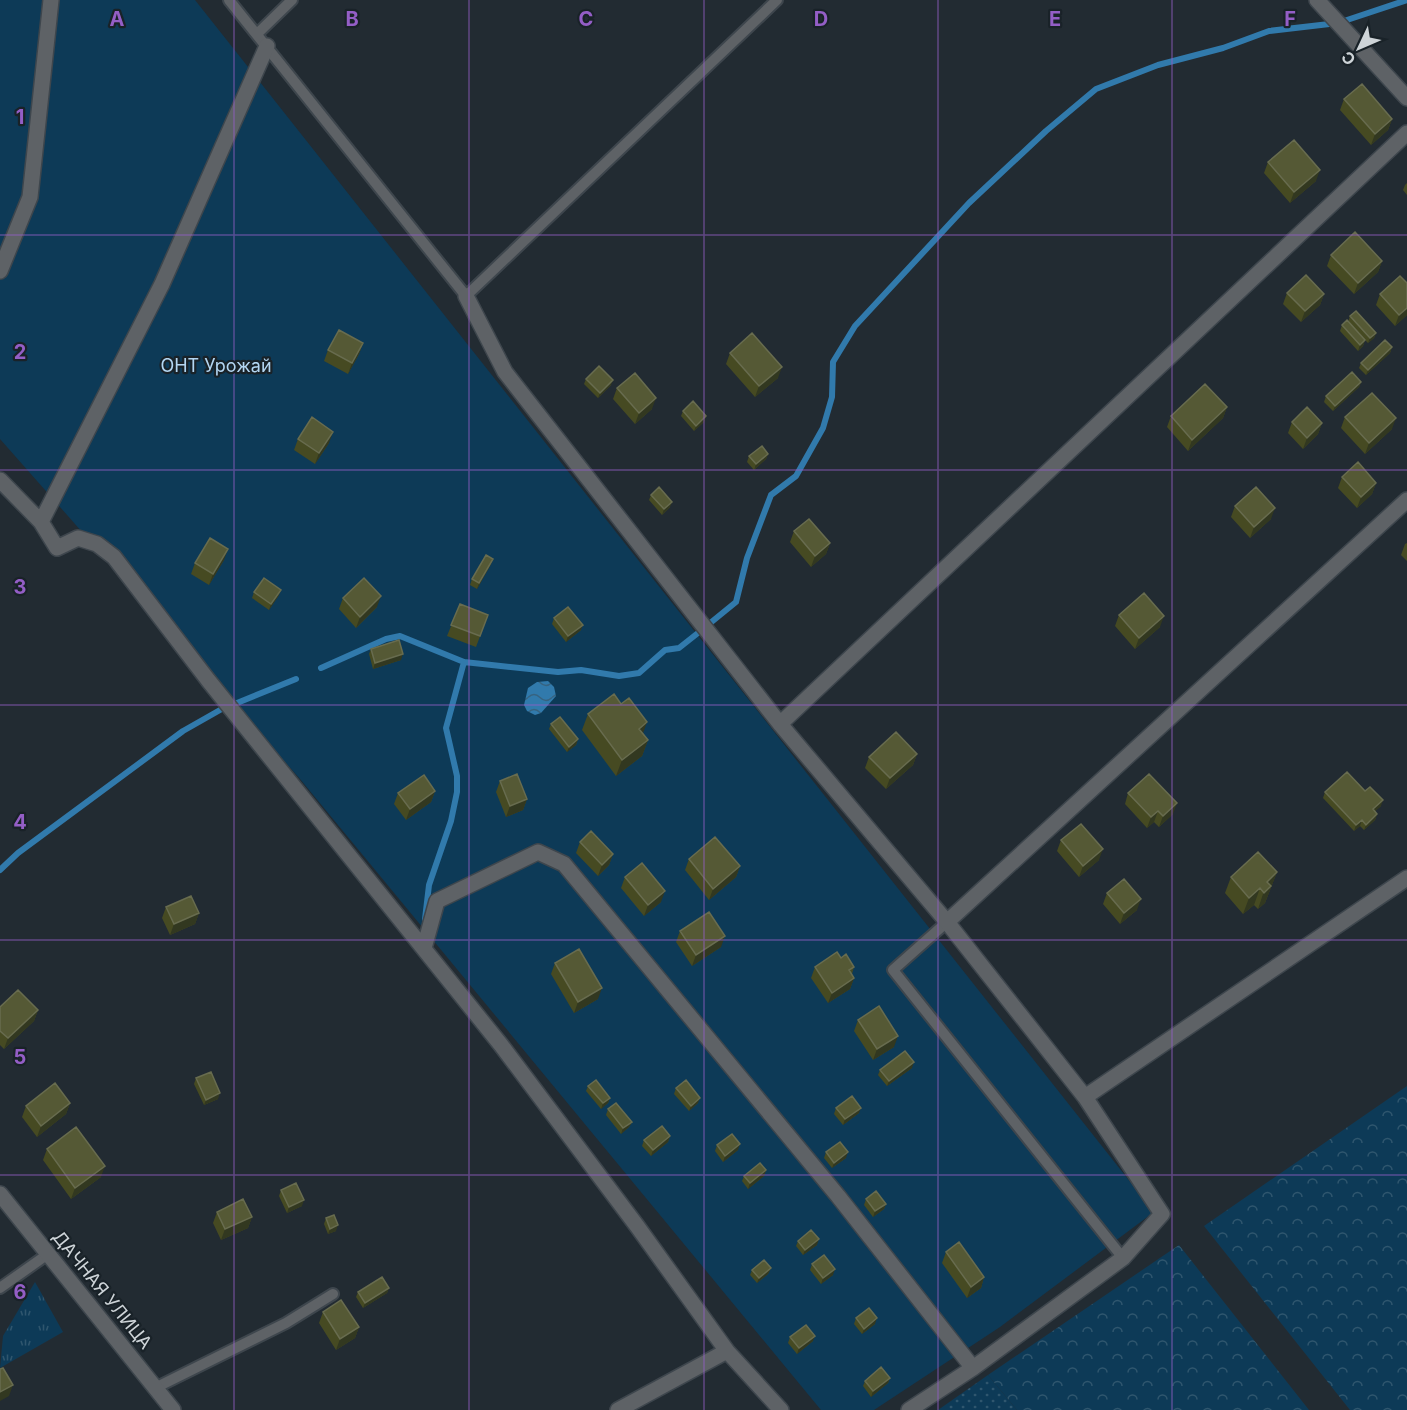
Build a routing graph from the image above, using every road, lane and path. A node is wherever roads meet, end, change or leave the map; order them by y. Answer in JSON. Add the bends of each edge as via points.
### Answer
{"nodes":[{"id":1,"x":51,"y":0,"type":"edge"},
{"id":2,"x":229,"y":0,"type":"edge"},
{"id":3,"x":292,"y":0,"type":"edge"},
{"id":4,"x":777,"y":0,"type":"edge"},
{"id":5,"x":1317,"y":0,"type":"edge"},
{"id":6,"x":257,"y":34,"type":"junction"},
{"id":7,"x":267,"y":46,"type":"junction"},
{"id":8,"x":1407,"y":98,"type":"edge"},
{"id":9,"x":1407,"y":133,"type":"edge"},
{"id":10,"x":0,"y":271,"type":"edge"},
{"id":11,"x":466,"y":296,"type":"junction"},
{"id":12,"x":0,"y":480,"type":"edge"},
{"id":13,"x":1407,"y":500,"type":"edge"},
{"id":14,"x":41,"y":522,"type":"junction"},
{"id":15,"x":780,"y":724,"type":"junction"},
{"id":16,"x":1407,"y":878,"type":"edge"},
{"id":17,"x":946,"y":922,"type":"junction"},
{"id":18,"x":424,"y":948,"type":"junction"},
{"id":19,"x":1085,"y":1097,"type":"junction"},
{"id":20,"x":0,"y":1194,"type":"edge"},
{"id":21,"x":48,"y":1254,"type":"junction"},
{"id":22,"x":1123,"y":1258,"type":"junction"},
{"id":23,"x":0,"y":1288,"type":"edge"},
{"id":24,"x":333,"y":1294,"type":"dead end"},
{"id":25,"x":727,"y":1351,"type":"junction"},
{"id":26,"x":973,"y":1368,"type":"junction"},
{"id":27,"x":155,"y":1388,"type":"junction"},
{"id":28,"x":173,"y":1410,"type":"edge"},
{"id":29,"x":618,"y":1410,"type":"edge"},
{"id":30,"x":782,"y":1410,"type":"edge"},
{"id":31,"x":909,"y":1410,"type":"edge"}],
"edges":[{"from":1,"to":10,"type":"street","via":[[30,197]]},
{"from":2,"to":6,"type":"lane"},
{"from":3,"to":6,"type":"lane"},
{"from":4,"to":11,"type":"lane"},
{"from":5,"to":8,"type":"street"},
{"from":6,"to":7,"type":"lane"},
{"from":7,"to":11,"type":"lane"},
{"from":7,"to":14,"type":"street","via":[[162,284]]},
{"from":9,"to":15,"type":"street"},
{"from":11,"to":15,"type":"street","via":[[505,372]]},
{"from":12,"to":14,"type":"street"},
{"from":13,"to":17,"type":"street"},
{"from":14,"to":18,"type":"street","via":[[57,548],[78,538],[97,544],[114,557]]},
{"from":15,"to":17,"type":"street"},
{"from":16,"to":19,"type":"street"},
{"from":17,"to":19,"type":"street"},
{"from":17,"to":22,"type":"lane","via":[[893,970]]},
{"from":18,"to":25,"type":"street","via":[[630,1216]]},
{"from":18,"to":26,"type":"street","via":[[437,901],[538,852],[564,864],[838,1196]]},
{"from":19,"to":22,"type":"street","via":[[1162,1214]]},
{"from":20,"to":21,"type":"street","name":"ДАЧНАЯ УЛИЦА"},
{"from":21,"to":23,"type":"lane"},
{"from":21,"to":27,"type":"street","name":"ДАЧНАЯ УЛИЦА"},
{"from":22,"to":26,"type":"street"},
{"from":24,"to":27,"type":"lane","via":[[286,1323]]},
{"from":25,"to":29,"type":"street"},
{"from":25,"to":30,"type":"street"},
{"from":26,"to":31,"type":"street"},
{"from":27,"to":28,"type":"street","name":"ДАЧНАЯ УЛИЦА"}]}
